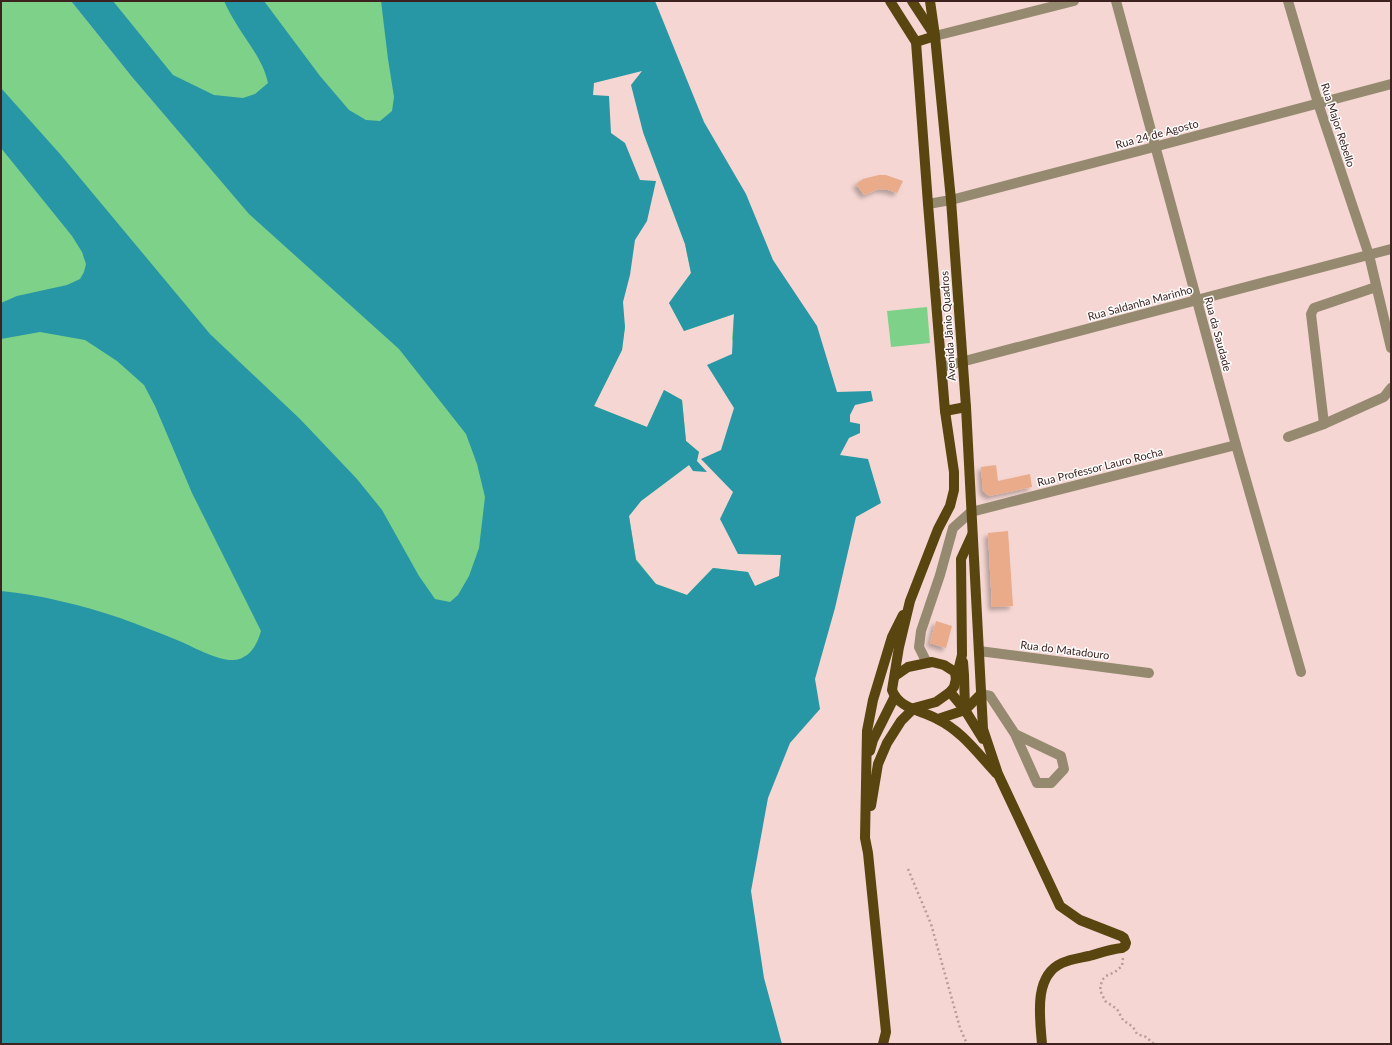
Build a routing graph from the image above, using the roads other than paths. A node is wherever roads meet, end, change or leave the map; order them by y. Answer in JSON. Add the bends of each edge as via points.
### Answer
{"nodes":[{"id":1,"x":890,"y":1,"type":"edge"},
{"id":2,"x":912,"y":1,"type":"edge"},
{"id":3,"x":930,"y":1,"type":"edge"},
{"id":4,"x":1074,"y":1,"type":"edge"},
{"id":5,"x":1116,"y":1,"type":"edge"},
{"id":6,"x":1288,"y":1,"type":"edge"},
{"id":7,"x":935,"y":36,"type":"junction"},
{"id":8,"x":916,"y":42,"type":"junction"},
{"id":9,"x":1391,"y":84,"type":"edge"},
{"id":10,"x":1318,"y":103,"type":"junction"},
{"id":11,"x":1154,"y":147,"type":"junction"},
{"id":12,"x":951,"y":200,"type":"junction"},
{"id":13,"x":928,"y":204,"type":"junction"},
{"id":14,"x":1391,"y":249,"type":"edge"},
{"id":15,"x":1369,"y":255,"type":"junction"},
{"id":16,"x":1376,"y":287,"type":"junction"},
{"id":17,"x":1196,"y":300,"type":"junction"},
{"id":18,"x":1391,"y":348,"type":"edge"},
{"id":19,"x":962,"y":363,"type":"junction"},
{"id":20,"x":942,"y":367,"type":"junction"},
{"id":21,"x":1391,"y":388,"type":"edge"},
{"id":22,"x":966,"y":407,"type":"junction"},
{"id":23,"x":945,"y":411,"type":"junction"},
{"id":24,"x":1324,"y":424,"type":"junction"},
{"id":25,"x":1288,"y":437,"type":"dead end"},
{"id":26,"x":1236,"y":445,"type":"junction"},
{"id":27,"x":971,"y":512,"type":"junction"},
{"id":28,"x":973,"y":534,"type":"junction"},
{"id":29,"x":928,"y":554,"type":"junction"},
{"id":30,"x":945,"y":554,"type":"junction"},
{"id":31,"x":910,"y":601,"type":"junction"},
{"id":32,"x":979,"y":650,"type":"junction"},
{"id":33,"x":962,"y":655,"type":"junction"},
{"id":34,"x":927,"y":663,"type":"junction"},
{"id":35,"x":1301,"y":672,"type":"dead end"},
{"id":36,"x":1149,"y":673,"type":"dead end"},
{"id":37,"x":895,"y":676,"type":"junction"},
{"id":38,"x":956,"y":680,"type":"junction"},
{"id":39,"x":950,"y":692,"type":"junction"},
{"id":40,"x":981,"y":694,"type":"junction"},
{"id":41,"x":895,"y":696,"type":"junction"},
{"id":42,"x":914,"y":708,"type":"junction"},
{"id":43,"x":965,"y":710,"type":"junction"},
{"id":44,"x":938,"y":719,"type":"junction"},
{"id":45,"x":1015,"y":734,"type":"junction"},
{"id":46,"x":992,"y":752,"type":"junction"},
{"id":47,"x":867,"y":761,"type":"junction"},
{"id":48,"x":998,"y":774,"type":"junction"},
{"id":49,"x":865,"y":838,"type":"junction"},
{"id":50,"x":883,"y":1044,"type":"edge"},
{"id":51,"x":1042,"y":1044,"type":"edge"}],
"edges":[{"from":1,"to":8,"type":"main road"},
{"from":2,"to":7,"type":"main road"},
{"from":3,"to":7,"type":"main road","name":"Avenida Jânio Quadros"},
{"from":4,"to":7,"type":"street"},
{"from":5,"to":11,"type":"street","name":"Rua da Saudade"},
{"from":6,"to":10,"type":"street","name":"Rua Major Rebello"},
{"from":7,"to":8,"type":"main road"},
{"from":7,"to":12,"type":"main road","name":"Avenida Jânio Quadros"},
{"from":8,"to":13,"type":"main road","name":"Avenida Jânio Quadros"},
{"from":9,"to":10,"type":"street","name":"Rua 24 de Agosto"},
{"from":10,"to":11,"type":"street","name":"Rua 24 de Agosto"},
{"from":10,"to":15,"type":"street","name":"Rua Major Rebello"},
{"from":11,"to":12,"type":"street","name":"Rua 24 de Agosto"},
{"from":11,"to":17,"type":"street","name":"Rua da Saudade"},
{"from":12,"to":13,"type":"street","name":"Rua 24 de Agosto"},
{"from":12,"to":19,"type":"main road","name":"Avenida Jânio Quadros"},
{"from":13,"to":20,"type":"main road","name":"Avenida Jânio Quadros"},
{"from":14,"to":15,"type":"street","name":"Rua Saldanha Marinho"},
{"from":15,"to":16,"type":"street","name":"Rua Major Rebello"},
{"from":15,"to":17,"type":"street","name":"Rua Saldanha Marinho"},
{"from":16,"to":18,"type":"street","name":"Rua Major Rebello"},
{"from":16,"to":24,"type":"street","via":[[1314,308],[1311,314]]},
{"from":17,"to":19,"type":"street","name":"Rua Saldanha Marinho"},
{"from":17,"to":26,"type":"street","name":"Rua da Saudade"},
{"from":19,"to":20,"type":"street","name":"Rua Saldanha Marinho"},
{"from":19,"to":22,"type":"main road","name":"Avenida Jânio Quadros"},
{"from":20,"to":23,"type":"main road","name":"Avenida Jânio Quadros"},
{"from":21,"to":24,"type":"street","via":[[1384,397]]},
{"from":22,"to":23,"type":"main road"},
{"from":22,"to":27,"type":"main road","name":"Avenida Jânio Quadros"},
{"from":23,"to":29,"type":"main road","name":"Avenida Jânio Quadros","via":[[954,472],[954,490],[950,506]]},
{"from":24,"to":25,"type":"street"},
{"from":26,"to":27,"type":"street","name":"Rua Professor Lauro Rocha"},
{"from":26,"to":35,"type":"street","name":"Rua da Saudade"},
{"from":27,"to":28,"type":"main road","name":"Avenida Jânio Quadros"},
{"from":27,"to":30,"type":"street","via":[[953,528]]},
{"from":28,"to":32,"type":"main road","name":"Avenida Jânio Quadros"},
{"from":28,"to":33,"type":"main road","via":[[961,559]]},
{"from":29,"to":30,"type":"street"},
{"from":29,"to":31,"type":"main road","name":"Avenida Jânio Quadros"},
{"from":30,"to":34,"type":"street","via":[[921,631],[919,647]]},
{"from":31,"to":37,"type":"main road"},
{"from":31,"to":47,"type":"main road","via":[[892,637],[873,700],[867,731]]},
{"from":32,"to":36,"type":"street","name":"Rua do Matadouro"},
{"from":32,"to":40,"type":"main road","name":"Avenida Jânio Quadros"},
{"from":33,"to":38,"type":"main road"},
{"from":33,"to":43,"type":"main road"},
{"from":34,"to":37,"type":"main road","via":[[908,667]]},
{"from":34,"to":38,"type":"main road","via":[[944,665],[955,672]]},
{"from":37,"to":41,"type":"main road","via":[[892,690]]},
{"from":38,"to":39,"type":"main road"},
{"from":39,"to":42,"type":"main road","via":[[936,702]]},
{"from":39,"to":43,"type":"main road"},
{"from":40,"to":43,"type":"main road"},
{"from":40,"to":45,"type":"street","via":[[990,696]]},
{"from":40,"to":46,"type":"main road","name":"Avenida Jânio Quadros","via":[[983,729]]},
{"from":41,"to":42,"type":"main road","via":[[901,704]]},
{"from":41,"to":47,"type":"main road","via":[[873,740]]},
{"from":42,"to":44,"type":"main road"},
{"from":42,"to":49,"type":"main road","via":[[901,721],[878,764]]},
{"from":43,"to":44,"type":"main road"},
{"from":43,"to":46,"type":"main road"},
{"from":44,"to":48,"type":"main road","via":[[959,732]]},
{"from":45,"to":45,"type":"street","via":[[1061,756],[1064,769],[1051,783],[1037,783]]},
{"from":46,"to":48,"type":"main road"},
{"from":47,"to":49,"type":"main road"},
{"from":48,"to":51,"type":"main road","via":[[1060,906],[1080,920],[1124,938],[1126,943],[1125,946],[1061,963],[1052,970],[1045,980],[1040,1004]]},
{"from":49,"to":50,"type":"main road","via":[[886,1032]]}]}
